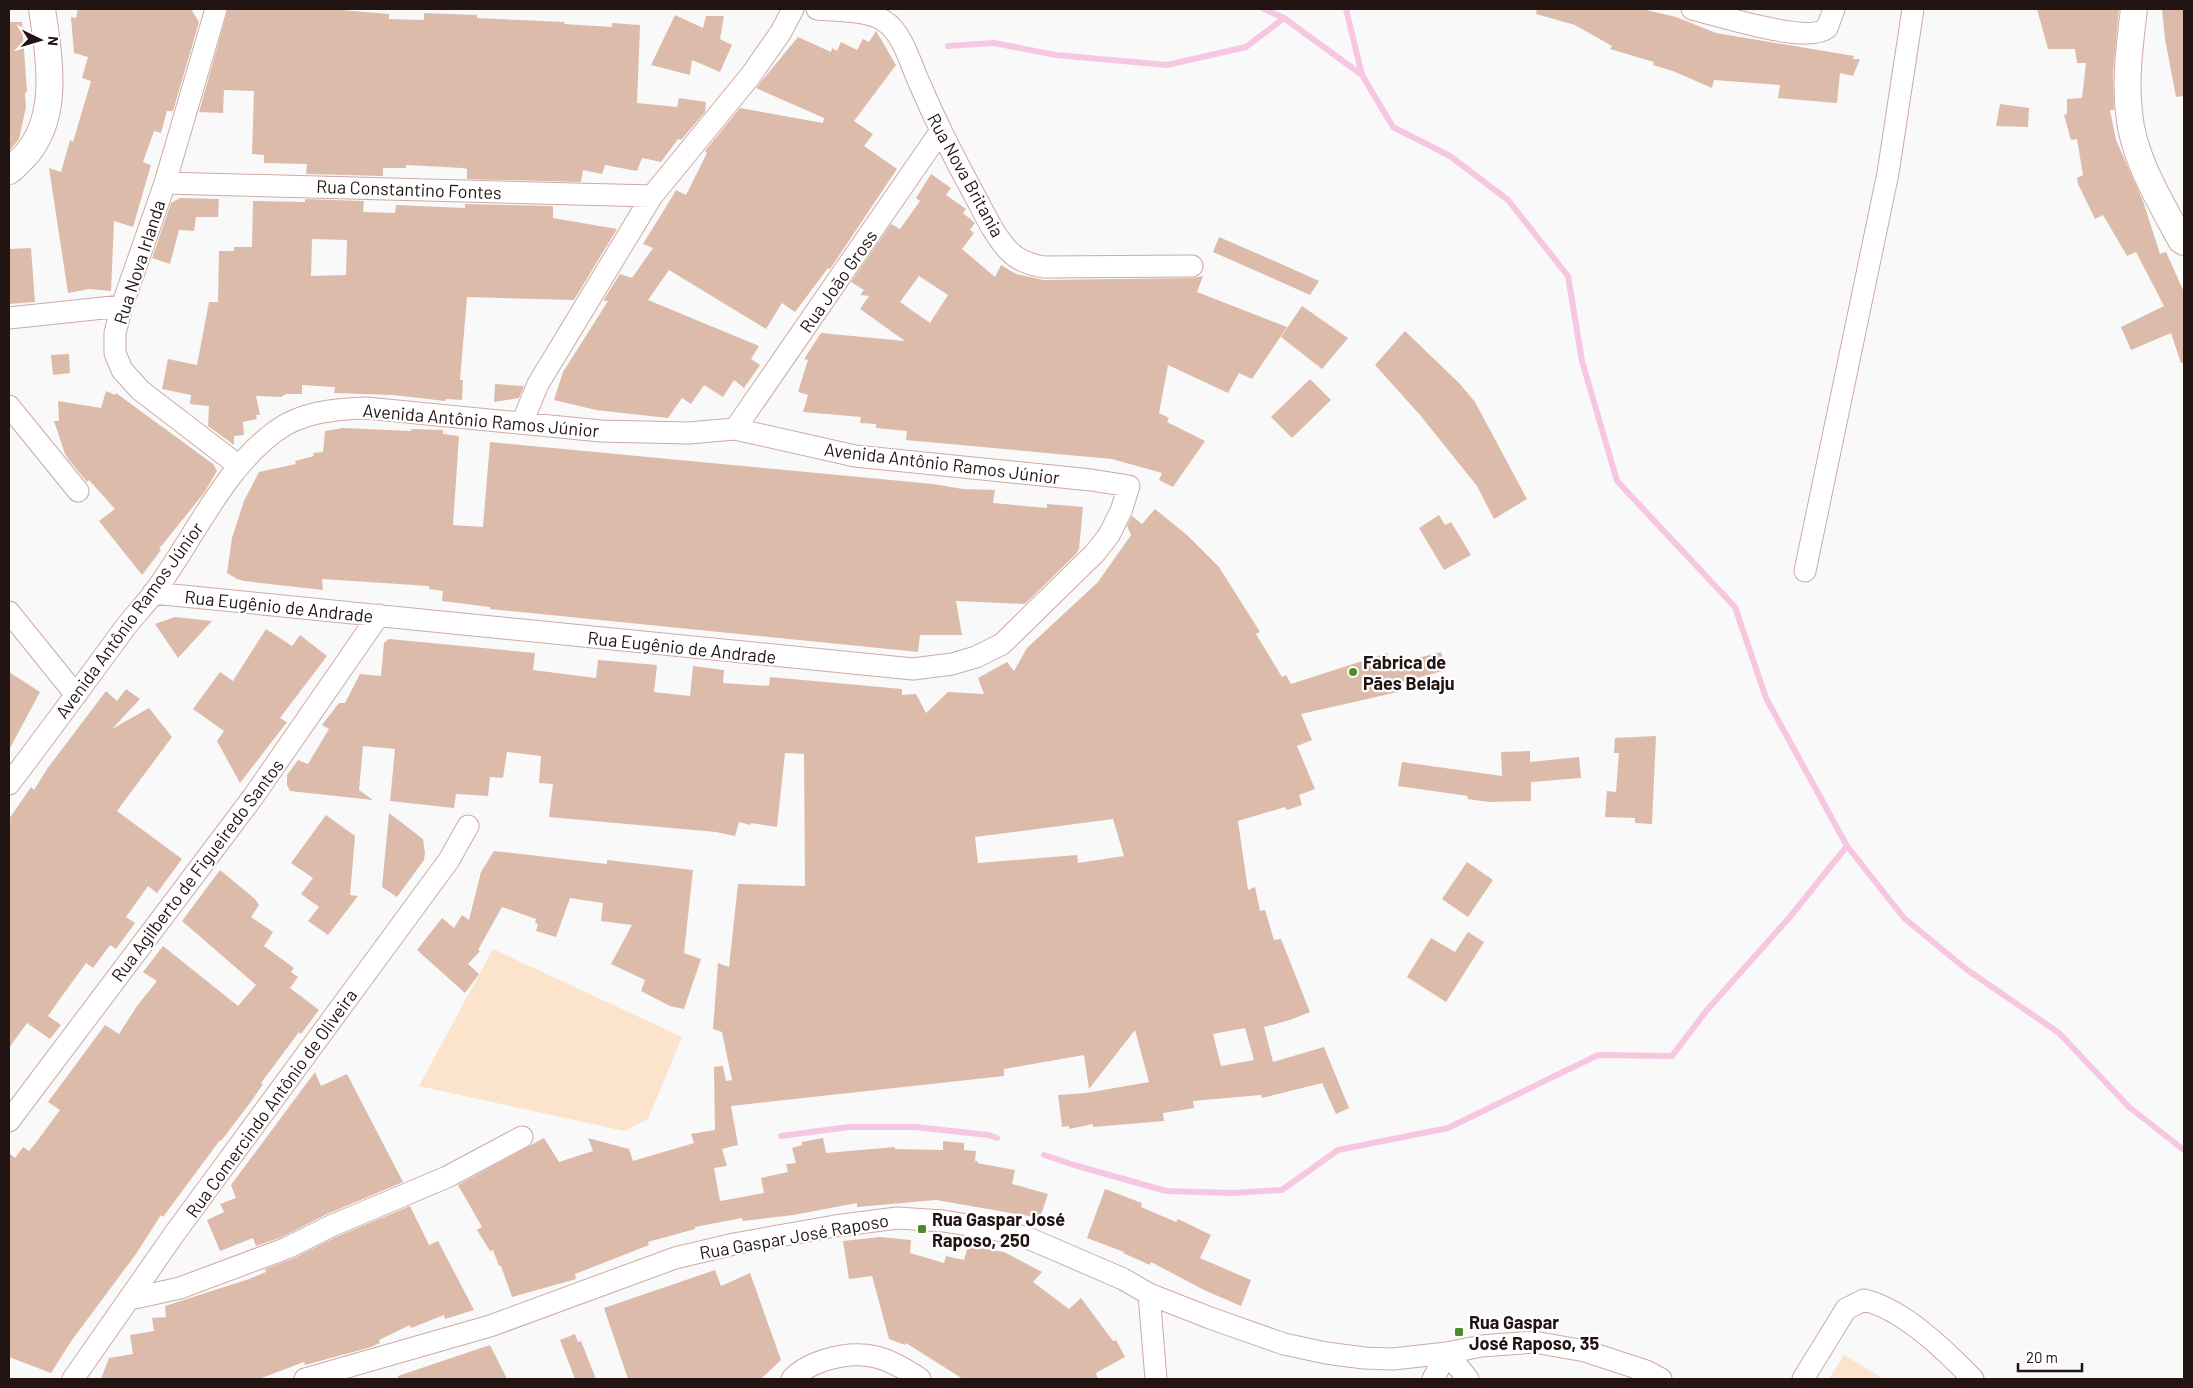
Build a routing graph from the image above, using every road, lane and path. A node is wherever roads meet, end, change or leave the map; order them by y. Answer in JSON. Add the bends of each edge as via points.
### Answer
{"nodes":[{"id":1,"x":42,"y":9,"type":"edge"},
{"id":2,"x":216,"y":9,"type":"edge"},
{"id":3,"x":793,"y":9,"type":"edge"},
{"id":4,"x":817,"y":9,"type":"edge"},
{"id":5,"x":1692,"y":9,"type":"edge"},
{"id":6,"x":1834,"y":9,"type":"edge"},
{"id":7,"x":1913,"y":9,"type":"edge"},
{"id":8,"x":2134,"y":9,"type":"edge"},
{"id":9,"x":940,"y":132,"type":"junction"},
{"id":10,"x":9,"y":171,"type":"edge"},
{"id":11,"x":165,"y":183,"type":"junction"},
{"id":12,"x":652,"y":196,"type":"junction"},
{"id":13,"x":2183,"y":244,"type":"edge"},
{"id":14,"x":1192,"y":266,"type":"dead end"},
{"id":15,"x":122,"y":306,"type":"junction"},
{"id":16,"x":9,"y":318,"type":"edge"},
{"id":17,"x":9,"y":406,"type":"edge"},
{"id":18,"x":522,"y":423,"type":"junction"},
{"id":19,"x":736,"y":429,"type":"junction"},
{"id":20,"x":239,"y":466,"type":"junction"},
{"id":21,"x":1129,"y":486,"type":"joint"},
{"id":22,"x":78,"y":491,"type":"dead end"},
{"id":23,"x":1804,"y":571,"type":"dead end"},
{"id":24,"x":153,"y":593,"type":"junction"},
{"id":25,"x":9,"y":612,"type":"edge"},
{"id":26,"x":379,"y":615,"type":"junction"},
{"id":27,"x":76,"y":695,"type":"junction"},
{"id":28,"x":9,"y":784,"type":"edge"},
{"id":29,"x":468,"y":826,"type":"dead end"},
{"id":30,"x":9,"y":1121,"type":"edge"},
{"id":31,"x":522,"y":1137,"type":"dead end"},
{"id":32,"x":1149,"y":1294,"type":"junction"},
{"id":33,"x":130,"y":1299,"type":"junction"},
{"id":34,"x":1447,"y":1353,"type":"junction"},
{"id":35,"x":73,"y":1379,"type":"edge"},
{"id":36,"x":305,"y":1379,"type":"edge"},
{"id":37,"x":792,"y":1379,"type":"edge"},
{"id":38,"x":920,"y":1379,"type":"edge"},
{"id":39,"x":1156,"y":1379,"type":"edge"},
{"id":40,"x":1433,"y":1379,"type":"edge"},
{"id":41,"x":1468,"y":1379,"type":"edge"},
{"id":42,"x":1661,"y":1379,"type":"edge"},
{"id":43,"x":1803,"y":1379,"type":"edge"},
{"id":44,"x":1973,"y":1379,"type":"edge"}],
"edges":[{"from":1,"to":10,"type":"street","via":[[49,91],[45,124],[32,149]]},
{"from":2,"to":11,"type":"street","name":"Rua Nova Irlanda"},
{"from":3,"to":12,"type":"street","via":[[751,75]]},
{"from":4,"to":9,"type":"street","name":"Rua Nova Britania","via":[[871,15],[886,21],[905,51]]},
{"from":5,"to":6,"type":"street","via":[[1793,34],[1815,34],[1827,28]]},
{"from":7,"to":23,"type":"street","via":[[1888,173]]},
{"from":8,"to":13,"type":"street","via":[[2128,86],[2128,113],[2133,137],[2153,188]]},
{"from":9,"to":14,"type":"street","name":"Rua Nova Britania","via":[[994,230],[1009,251],[1029,264],[1044,268]]},
{"from":9,"to":19,"type":"street","name":"Rua João Gross"},
{"from":11,"to":12,"type":"street","name":"Rua Constantino Fontes"},
{"from":11,"to":15,"type":"street","name":"Rua Nova Irlanda"},
{"from":12,"to":18,"type":"street","via":[[538,384]]},
{"from":15,"to":16,"type":"street"},
{"from":15,"to":20,"type":"street","name":"Rua Nova Irlanda","via":[[115,333],[115,353],[122,370],[147,395]]},
{"from":17,"to":22,"type":"street"},
{"from":18,"to":19,"type":"street","name":"Avenida Antônio Ramos Júnior","via":[[688,433]]},
{"from":18,"to":20,"type":"street","name":"Avenida Antônio Ramos Júnior","via":[[366,408],[340,409],[294,420],[259,444]]},
{"from":19,"to":21,"type":"street","name":"Avenida Antônio Ramos Júnior","via":[[855,456]]},
{"from":20,"to":24,"type":"street","name":"Avenida Antônio Ramos Júnior"},
{"from":21,"to":26,"type":"street","name":"Rua Eugênio de Andrade","via":[[1109,535],[1095,553],[1002,644],[976,657],[930,668],[689,648]]},
{"from":24,"to":26,"type":"street","name":"Rua Eugênio de Andrade"},
{"from":24,"to":27,"type":"street","name":"Avenida Antônio Ramos Júnior"},
{"from":25,"to":27,"type":"street"},
{"from":26,"to":30,"type":"street","name":"Rua Agilberto de Figueiredo Santos","via":[[253,797]]},
{"from":27,"to":28,"type":"street","name":"Avenida Antônio Ramos Júnior"},
{"from":29,"to":33,"type":"street","name":"Rua Comercindo Antônio de Oliveira","via":[[444,866]]},
{"from":31,"to":33,"type":"street","via":[[447,1178],[286,1248],[180,1288]]},
{"from":32,"to":34,"type":"street","name":"Rua Gaspar José Raposo","via":[[1284,1344],[1326,1353],[1383,1359]]},
{"from":32,"to":36,"type":"street","name":"Rua Gaspar José Raposo","via":[[1123,1279],[1028,1238],[943,1220],[897,1218],[734,1244],[675,1258],[490,1326]]},
{"from":32,"to":39,"type":"street"},
{"from":33,"to":35,"type":"street","name":"Rua Comercindo Antônio de Oliveira"},
{"from":34,"to":40,"type":"street"},
{"from":34,"to":41,"type":"street"},
{"from":34,"to":42,"type":"street","name":"Rua Gaspar José Raposo","via":[[1481,1346],[1534,1342],[1552,1344],[1616,1360]]},
{"from":37,"to":38,"type":"street","via":[[809,1365],[848,1354],[894,1362]]},
{"from":43,"to":44,"type":"street","via":[[1846,1309],[1864,1300],[1887,1308],[1941,1346]]}]}
